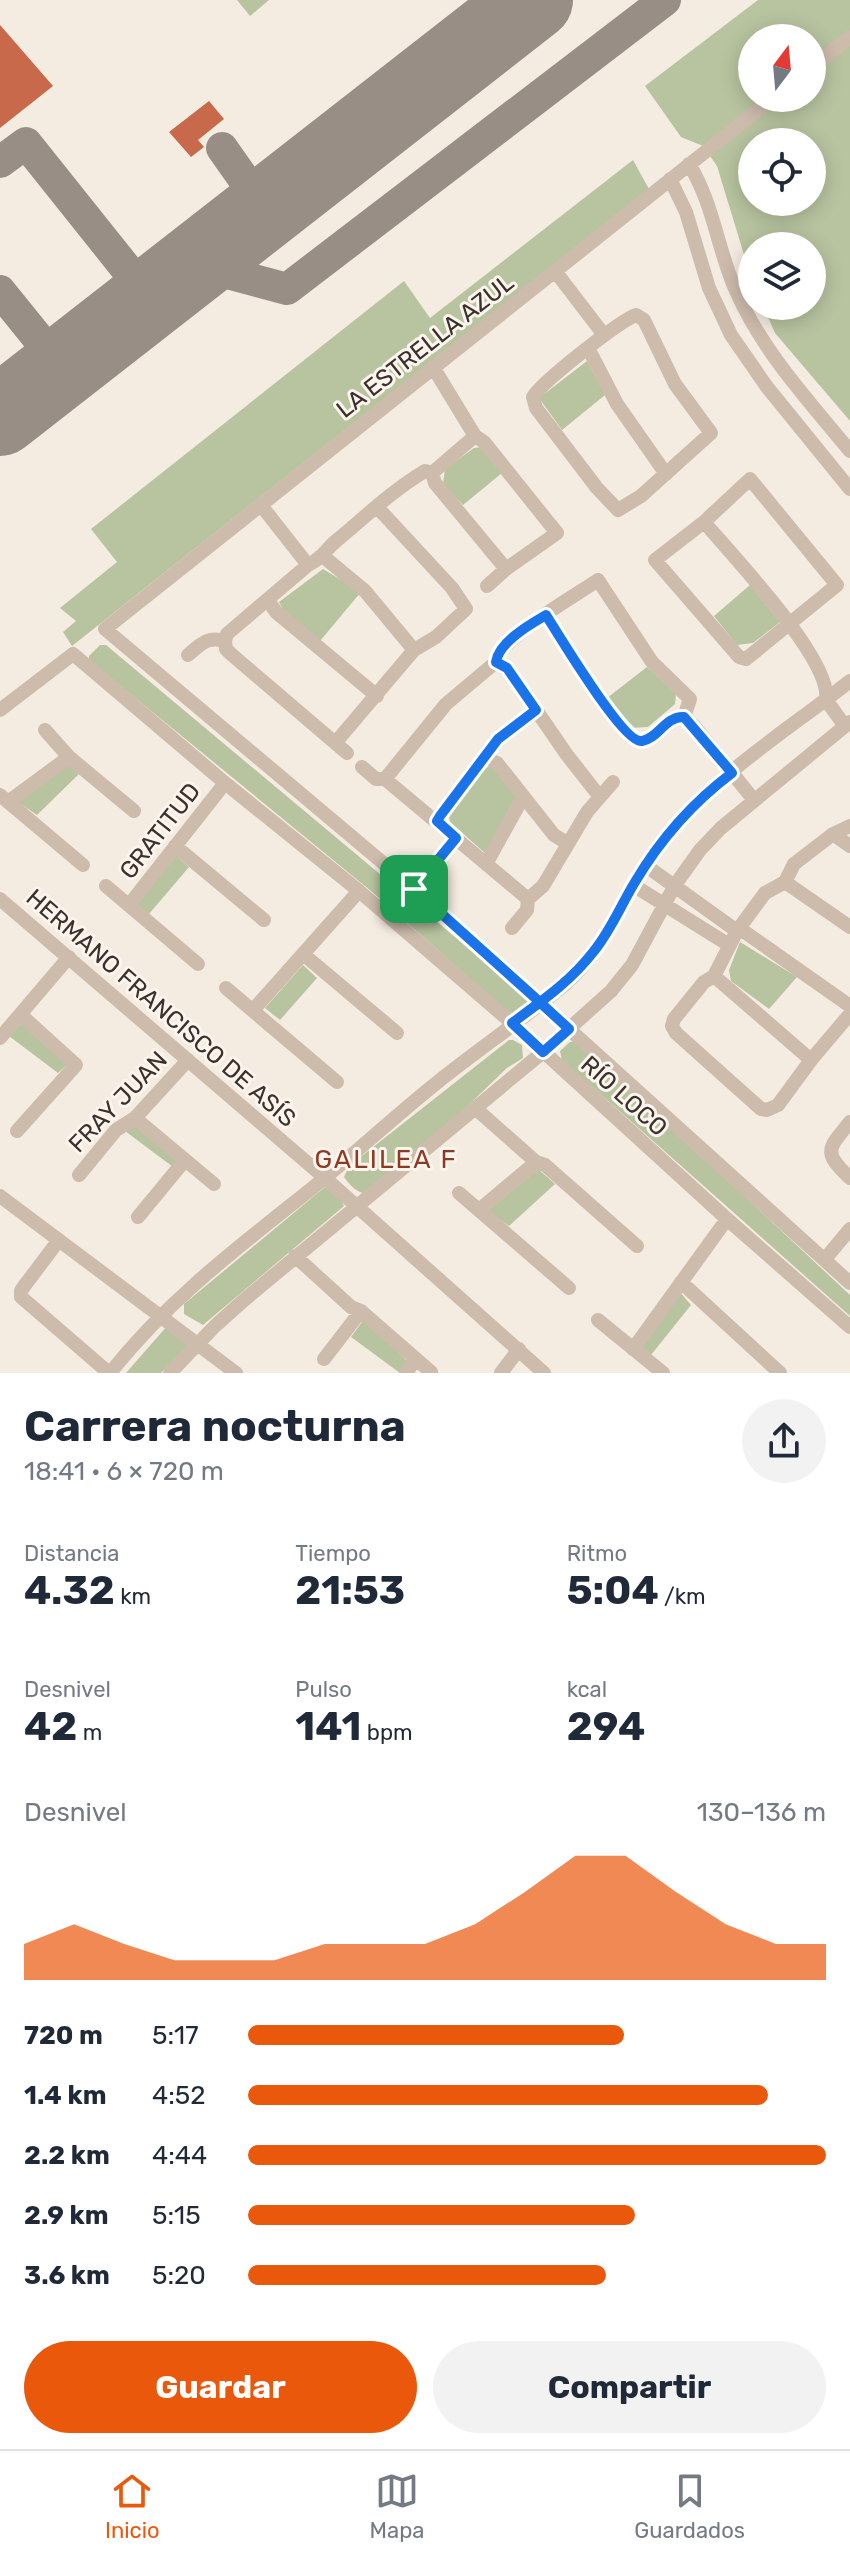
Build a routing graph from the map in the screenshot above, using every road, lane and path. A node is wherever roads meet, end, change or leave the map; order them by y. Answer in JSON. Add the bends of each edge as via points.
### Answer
{"nodes":[{"id":1,"x":850,"y":37,"type":"edge"},
{"id":2,"x":826,"y":56,"type":"edge"},
{"id":3,"x":755,"y":112,"type":"edge"},
{"id":4,"x":689,"y":164,"type":"junction"},
{"id":5,"x":670,"y":179,"type":"junction"},
{"id":6,"x":555,"y":271,"type":"junction"},
{"id":7,"x":604,"y":335,"type":"junction"},
{"id":8,"x":588,"y":348,"type":"junction"},
{"id":9,"x":433,"y":367,"type":"junction"},
{"id":10,"x":475,"y":436,"type":"junction"},
{"id":11,"x":850,"y":451,"type":"edge"},
{"id":12,"x":432,"y":473,"type":"junction"},
{"id":13,"x":666,"y":474,"type":"junction"},
{"id":14,"x":850,"y":489,"type":"edge"},
{"id":15,"x":260,"y":504,"type":"junction"},
{"id":16,"x":377,"y":507,"type":"junction"},
{"id":17,"x":704,"y":522,"type":"junction"},
{"id":18,"x":324,"y":557,"type":"junction"},
{"id":19,"x":308,"y":565,"type":"junction"},
{"id":20,"x":506,"y":569,"type":"junction"},
{"id":21,"x":487,"y":586,"type":"dead end"},
{"id":22,"x":268,"y":600,"type":"junction"},
{"id":23,"x":546,"y":615,"type":"junction"},
{"id":24,"x":790,"y":626,"type":"junction"},
{"id":25,"x":105,"y":629,"type":"joint"},
{"id":26,"x":225,"y":641,"type":"junction"},
{"id":27,"x":414,"y":650,"type":"junction"},
{"id":28,"x":188,"y":655,"type":"dead end"},
{"id":29,"x":496,"y":662,"type":"junction"},
{"id":30,"x":850,"y":681,"type":"edge"},
{"id":31,"x":377,"y":696,"type":"junction"},
{"id":32,"x":826,"y":700,"type":"junction"},
{"id":33,"x":0,"y":710,"type":"edge"},
{"id":34,"x":536,"y":710,"type":"junction"},
{"id":35,"x":684,"y":717,"type":"junction"},
{"id":36,"x":847,"y":724,"type":"edge"},
{"id":37,"x":45,"y":730,"type":"dead end"},
{"id":38,"x":69,"y":757,"type":"junction"},
{"id":39,"x":484,"y":757,"type":"junction"},
{"id":40,"x":362,"y":767,"type":"dead end"},
{"id":41,"x":732,"y":773,"type":"junction"},
{"id":42,"x":385,"y":779,"type":"junction"},
{"id":43,"x":613,"y":782,"type":"dead end"},
{"id":44,"x":225,"y":783,"type":"junction"},
{"id":45,"x":523,"y":797,"type":"junction"},
{"id":46,"x":600,"y":797,"type":"junction"},
{"id":47,"x":4,"y":799,"type":"edge"},
{"id":48,"x":754,"y":800,"type":"junction"},
{"id":49,"x":134,"y":811,"type":"dead end"},
{"id":50,"x":437,"y":821,"type":"junction"},
{"id":51,"x":850,"y":826,"type":"edge"},
{"id":52,"x":833,"y":834,"type":"junction"},
{"id":53,"x":456,"y":838,"type":"junction"},
{"id":54,"x":567,"y":843,"type":"junction"},
{"id":55,"x":175,"y":846,"type":"junction"},
{"id":56,"x":850,"y":846,"type":"edge"},
{"id":57,"x":486,"y":864,"type":"junction"},
{"id":58,"x":83,"y":865,"type":"dead end"},
{"id":59,"x":645,"y":865,"type":"junction"},
{"id":60,"x":785,"y":882,"type":"junction"},
{"id":61,"x":633,"y":885,"type":"junction"},
{"id":62,"x":675,"y":885,"type":"junction"},
{"id":63,"x":106,"y":886,"type":"dead end"},
{"id":64,"x":414,"y":889,"type":"junction"},
{"id":65,"x":359,"y":891,"type":"junction"},
{"id":66,"x":0,"y":899,"type":"edge"},
{"id":67,"x":528,"y":899,"type":"junction"},
{"id":68,"x":665,"y":904,"type":"junction"},
{"id":69,"x":129,"y":905,"type":"junction"},
{"id":70,"x":264,"y":920,"type":"dead end"},
{"id":71,"x":850,"y":927,"type":"edge"},
{"id":72,"x":512,"y":928,"type":"dead end"},
{"id":73,"x":738,"y":930,"type":"junction"},
{"id":74,"x":729,"y":945,"type":"junction"},
{"id":75,"x":303,"y":954,"type":"junction"},
{"id":76,"x":69,"y":957,"type":"junction"},
{"id":77,"x":198,"y":964,"type":"dead end"},
{"id":78,"x":714,"y":976,"type":"junction"},
{"id":79,"x":226,"y":988,"type":"dead end"},
{"id":80,"x":540,"y":1002,"type":"junction"},
{"id":81,"x":850,"y":1006,"type":"edge"},
{"id":82,"x":254,"y":1009,"type":"junction"},
{"id":83,"x":850,"y":1014,"type":"edge"},
{"id":84,"x":21,"y":1015,"type":"junction"},
{"id":85,"x":512,"y":1023,"type":"junction"},
{"id":86,"x":569,"y":1029,"type":"junction"},
{"id":87,"x":397,"y":1033,"type":"dead end"},
{"id":88,"x":0,"y":1038,"type":"edge"},
{"id":89,"x":543,"y":1052,"type":"junction"},
{"id":90,"x":188,"y":1060,"type":"junction"},
{"id":91,"x":811,"y":1060,"type":"junction"},
{"id":92,"x":337,"y":1082,"type":"dead end"},
{"id":93,"x":475,"y":1108,"type":"junction"},
{"id":94,"x":135,"y":1118,"type":"junction"},
{"id":95,"x":850,"y":1122,"type":"edge"},
{"id":96,"x":17,"y":1131,"type":"dead end"},
{"id":97,"x":185,"y":1160,"type":"junction"},
{"id":98,"x":536,"y":1162,"type":"junction"},
{"id":99,"x":79,"y":1175,"type":"dead end"},
{"id":100,"x":325,"y":1178,"type":"junction"},
{"id":101,"x":850,"y":1178,"type":"edge"},
{"id":102,"x":214,"y":1184,"type":"dead end"},
{"id":103,"x":459,"y":1193,"type":"dead end"},
{"id":104,"x":0,"y":1196,"type":"edge"},
{"id":105,"x":357,"y":1206,"type":"junction"},
{"id":106,"x":479,"y":1210,"type":"junction"},
{"id":107,"x":138,"y":1217,"type":"dead end"},
{"id":108,"x":727,"y":1219,"type":"junction"},
{"id":109,"x":850,"y":1229,"type":"edge"},
{"id":110,"x":59,"y":1240,"type":"junction"},
{"id":111,"x":637,"y":1246,"type":"dead end"},
{"id":112,"x":295,"y":1256,"type":"junction"},
{"id":113,"x":825,"y":1259,"type":"junction"},
{"id":114,"x":850,"y":1261,"type":"edge"},
{"id":115,"x":845,"y":1278,"type":"edge"},
{"id":116,"x":681,"y":1282,"type":"junction"},
{"id":117,"x":569,"y":1288,"type":"dead end"},
{"id":118,"x":361,"y":1311,"type":"junction"},
{"id":119,"x":159,"y":1315,"type":"junction"},
{"id":120,"x":598,"y":1320,"type":"dead end"},
{"id":121,"x":850,"y":1327,"type":"edge"},
{"id":122,"x":198,"y":1344,"type":"junction"},
{"id":123,"x":519,"y":1349,"type":"junction"},
{"id":124,"x":633,"y":1349,"type":"junction"},
{"id":125,"x":324,"y":1359,"type":"dead end"},
{"id":126,"x":415,"y":1360,"type":"junction"},
{"id":127,"x":431,"y":1372,"type":"edge"},
{"id":128,"x":109,"y":1373,"type":"edge"},
{"id":129,"x":170,"y":1373,"type":"edge"},
{"id":130,"x":236,"y":1373,"type":"edge"},
{"id":131,"x":406,"y":1373,"type":"edge"},
{"id":132,"x":501,"y":1373,"type":"edge"},
{"id":133,"x":544,"y":1373,"type":"edge"},
{"id":134,"x":663,"y":1373,"type":"edge"},
{"id":135,"x":780,"y":1373,"type":"edge"}],
"edges":[{"from":1,"to":2,"type":"street"},
{"from":3,"to":4,"type":"street","name":"LA ESTRELLA AZUL"},
{"from":4,"to":5,"type":"street","name":"LA ESTRELLA AZUL"},
{"from":4,"to":11,"type":"street","via":[[712,210],[734,286],[754,327]]},
{"from":5,"to":6,"type":"street","name":"LA ESTRELLA AZUL"},
{"from":5,"to":14,"type":"street","via":[[731,335]]},
{"from":6,"to":7,"type":"street"},
{"from":6,"to":9,"type":"street","name":"LA ESTRELLA AZUL"},
{"from":7,"to":8,"type":"street"},
{"from":7,"to":13,"type":"street","via":[[639,316],[680,392],[711,433]]},
{"from":8,"to":13,"type":"street","via":[[617,404]]},
{"from":8,"to":13,"type":"street","via":[[535,393],[536,408],[615,509],[631,504]]},
{"from":9,"to":10,"type":"street"},
{"from":9,"to":15,"type":"street","name":"LA ESTRELLA AZUL"},
{"from":10,"to":12,"type":"street"},
{"from":10,"to":20,"type":"street","via":[[557,533]]},
{"from":12,"to":16,"type":"street","via":[[425,471]]},
{"from":12,"to":20,"type":"street"},
{"from":15,"to":19,"type":"street"},
{"from":15,"to":25,"type":"street","name":"LA ESTRELLA AZUL"},
{"from":16,"to":18,"type":"street"},
{"from":16,"to":27,"type":"street","via":[[466,609]]},
{"from":17,"to":24,"type":"street"},
{"from":17,"to":24,"type":"street","via":[[655,560],[739,657],[746,659]]},
{"from":17,"to":24,"type":"street","via":[[750,479],[837,585]]},
{"from":18,"to":19,"type":"street"},
{"from":18,"to":27,"type":"street","via":[[365,591]]},
{"from":19,"to":22,"type":"street"},
{"from":20,"to":21,"type":"street"},
{"from":22,"to":26,"type":"street"},
{"from":22,"to":31,"type":"street"},
{"from":23,"to":29,"type":"street","via":[[497,653]]},
{"from":23,"to":35,"type":"street","via":[[623,728],[639,741],[671,719]]},
{"from":23,"to":35,"type":"street","via":[[598,580],[652,662],[690,699]]},
{"from":24,"to":32,"type":"street","via":[[816,662]]},
{"from":25,"to":64,"type":"street","name":"RÍO LOCO"},
{"from":26,"to":28,"type":"street","via":[[211,638]]},
{"from":26,"to":31,"type":"street","via":[[231,654],[342,748]]},
{"from":27,"to":31,"type":"street"},
{"from":29,"to":34,"type":"street","via":[[507,668]]},
{"from":29,"to":42,"type":"street","via":[[446,704]]},
{"from":30,"to":32,"type":"street"},
{"from":32,"to":36,"type":"street"},
{"from":32,"to":41,"type":"street"},
{"from":33,"to":44,"type":"street","name":"RÍO LOCO","via":[[73,654]]},
{"from":34,"to":39,"type":"street"},
{"from":34,"to":46,"type":"street"},
{"from":35,"to":41,"type":"street"},
{"from":36,"to":48,"type":"street"},
{"from":37,"to":38,"type":"street"},
{"from":38,"to":47,"type":"street"},
{"from":38,"to":49,"type":"street"},
{"from":39,"to":45,"type":"street","via":[[497,763]]},
{"from":39,"to":50,"type":"street"},
{"from":40,"to":42,"type":"street","via":[[376,779]]},
{"from":41,"to":48,"type":"street"},
{"from":41,"to":59,"type":"street","via":[[685,815]]},
{"from":42,"to":50,"type":"street"},
{"from":43,"to":46,"type":"street"},
{"from":44,"to":55,"type":"street","name":"GRATITUD"},
{"from":44,"to":65,"type":"street","name":"RÍO LOCO"},
{"from":45,"to":54,"type":"street"},
{"from":45,"to":57,"type":"street"},
{"from":46,"to":54,"type":"street"},
{"from":47,"to":58,"type":"street"},
{"from":48,"to":62,"type":"street","via":[[700,850]]},
{"from":50,"to":53,"type":"street"},
{"from":51,"to":52,"type":"street"},
{"from":52,"to":56,"type":"street"},
{"from":52,"to":60,"type":"street","via":[[794,864]]},
{"from":53,"to":57,"type":"street"},
{"from":53,"to":64,"type":"street"},
{"from":54,"to":67,"type":"street","via":[[543,886]]},
{"from":55,"to":69,"type":"street","name":"GRATITUD"},
{"from":55,"to":70,"type":"street"},
{"from":57,"to":67,"type":"street"},
{"from":59,"to":61,"type":"street"},
{"from":59,"to":62,"type":"street"},
{"from":60,"to":71,"type":"street"},
{"from":60,"to":73,"type":"street","via":[[765,893]]},
{"from":61,"to":68,"type":"street"},
{"from":61,"to":80,"type":"street","via":[[594,952]]},
{"from":62,"to":68,"type":"street"},
{"from":62,"to":73,"type":"street"},
{"from":63,"to":69,"type":"street"},
{"from":64,"to":80,"type":"street","name":"RÍO LOCO"},
{"from":65,"to":75,"type":"street"},
{"from":65,"to":85,"type":"street","name":"RÍO LOCO"},
{"from":66,"to":76,"type":"street","name":"HERMANO FRANCISCO DE ASÍS"},
{"from":67,"to":72,"type":"street","via":[[527,910]]},
{"from":68,"to":74,"type":"street"},
{"from":68,"to":86,"type":"street","via":[[632,965]]},
{"from":69,"to":77,"type":"street"},
{"from":73,"to":74,"type":"street"},
{"from":73,"to":81,"type":"street"},
{"from":74,"to":78,"type":"street"},
{"from":75,"to":82,"type":"street"},
{"from":75,"to":87,"type":"street"},
{"from":76,"to":84,"type":"street"},
{"from":76,"to":90,"type":"street","name":"HERMANO FRANCISCO DE ASÍS"},
{"from":78,"to":91,"type":"street"},
{"from":78,"to":91,"type":"street","via":[[674,1019],[674,1029],[761,1109],[778,1105]]},
{"from":79,"to":82,"type":"street"},
{"from":80,"to":85,"type":"street"},
{"from":80,"to":86,"type":"street","name":"RÍO LOCO"},
{"from":82,"to":92,"type":"street"},
{"from":83,"to":91,"type":"street"},
{"from":84,"to":88,"type":"street"},
{"from":84,"to":96,"type":"street","via":[[76,1065]]},
{"from":85,"to":89,"type":"street","name":"RÍO LOCO"},
{"from":85,"to":100,"type":"street"},
{"from":86,"to":89,"type":"street"},
{"from":86,"to":113,"type":"street","name":"RÍO LOCO"},
{"from":89,"to":93,"type":"street"},
{"from":89,"to":108,"type":"street","name":"RÍO LOCO"},
{"from":90,"to":94,"type":"street","name":"FRAY JUAN"},
{"from":90,"to":100,"type":"street","name":"HERMANO FRANCISCO DE ASÍS"},
{"from":93,"to":98,"type":"street"},
{"from":93,"to":105,"type":"street"},
{"from":94,"to":97,"type":"street"},
{"from":94,"to":99,"type":"street","name":"FRAY JUAN","via":[[116,1130]]},
{"from":95,"to":101,"type":"street","via":[[833,1141],[830,1155]]},
{"from":97,"to":102,"type":"street"},
{"from":97,"to":107,"type":"street"},
{"from":98,"to":106,"type":"street"},
{"from":98,"to":111,"type":"street"},
{"from":100,"to":105,"type":"street","name":"HERMANO FRANCISCO DE ASÍS"},
{"from":100,"to":119,"type":"street"},
{"from":103,"to":106,"type":"street"},
{"from":104,"to":110,"type":"street"},
{"from":105,"to":112,"type":"street"},
{"from":105,"to":123,"type":"street","name":"HERMANO FRANCISCO DE ASÍS"},
{"from":106,"to":117,"type":"street"},
{"from":108,"to":116,"type":"street"},
{"from":108,"to":121,"type":"street","name":"RÍO LOCO"},
{"from":109,"to":113,"type":"street"},
{"from":110,"to":119,"type":"street"},
{"from":110,"to":128,"type":"street","via":[[21,1297]]},
{"from":112,"to":118,"type":"street"},
{"from":112,"to":122,"type":"street"},
{"from":113,"to":115,"type":"street","name":"RÍO LOCO"},
{"from":114,"to":115,"type":"street"},
{"from":116,"to":124,"type":"street"},
{"from":116,"to":135,"type":"street"},
{"from":118,"to":125,"type":"street"},
{"from":118,"to":126,"type":"street"},
{"from":119,"to":122,"type":"street"},
{"from":119,"to":128,"type":"street"},
{"from":120,"to":124,"type":"street"},
{"from":122,"to":129,"type":"street"},
{"from":122,"to":130,"type":"street"},
{"from":123,"to":132,"type":"street"},
{"from":123,"to":133,"type":"street","name":"HERMANO FRANCISCO DE ASÍS"},
{"from":124,"to":134,"type":"street"},
{"from":126,"to":127,"type":"street"},
{"from":126,"to":131,"type":"street"}]}
